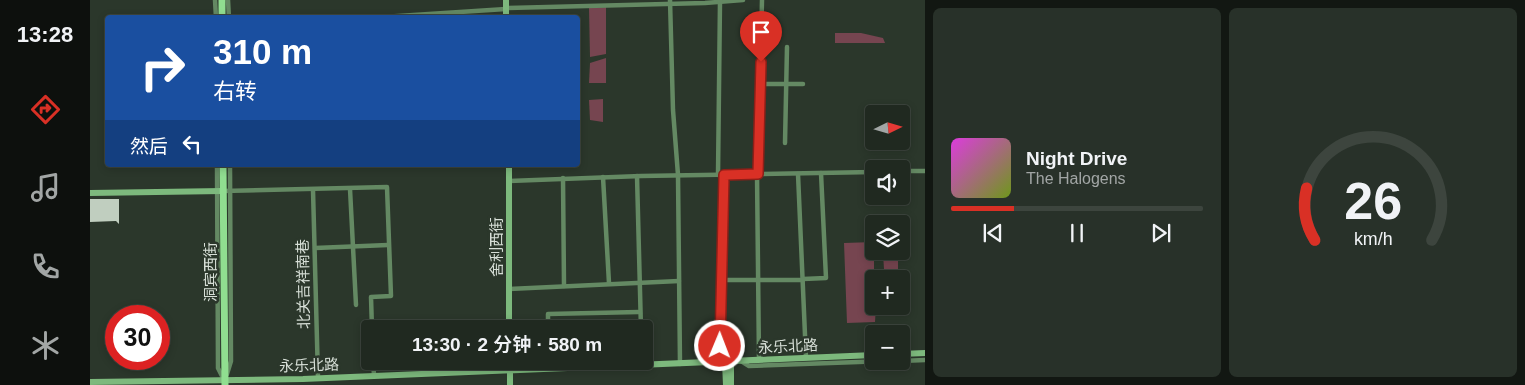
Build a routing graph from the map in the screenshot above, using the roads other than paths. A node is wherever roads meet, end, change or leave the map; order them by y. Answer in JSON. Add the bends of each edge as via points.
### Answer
{"nodes":[{"id":1,"x":216,"y":0,"type":"edge"},
{"id":2,"x":222,"y":0,"type":"edge"},
{"id":3,"x":228,"y":0,"type":"edge"},
{"id":4,"x":506,"y":0,"type":"edge"},
{"id":5,"x":743,"y":0,"type":"edge"},
{"id":6,"x":762,"y":0,"type":"edge"},
{"id":7,"x":720,"y":1,"type":"junction"},
{"id":8,"x":670,"y":2,"type":"edge"},
{"id":9,"x":506,"y":8,"type":"junction"},
{"id":10,"x":216,"y":15,"type":"edge"},
{"id":11,"x":222,"y":15,"type":"edge"},
{"id":12,"x":229,"y":15,"type":"edge"},
{"id":13,"x":409,"y":15,"type":"edge"},
{"id":14,"x":506,"y":15,"type":"edge"},
{"id":15,"x":787,"y":47,"type":"dead end"},
{"id":16,"x":760,"y":84,"type":"junction"},
{"id":17,"x":786,"y":84,"type":"junction"},
{"id":18,"x":803,"y":84,"type":"dead end"},
{"id":19,"x":785,"y":142,"type":"dead end"},
{"id":20,"x":217,"y":167,"type":"edge"},
{"id":21,"x":223,"y":167,"type":"edge"},
{"id":22,"x":229,"y":167,"type":"edge"},
{"id":23,"x":508,"y":167,"type":"edge"},
{"id":24,"x":910,"y":171,"type":"edge"},
{"id":25,"x":925,"y":171,"type":"edge"},
{"id":26,"x":865,"y":172,"type":"edge"},
{"id":27,"x":821,"y":173,"type":"junction"},
{"id":28,"x":758,"y":174,"type":"junction"},
{"id":29,"x":798,"y":174,"type":"junction"},
{"id":30,"x":678,"y":175,"type":"junction"},
{"id":31,"x":721,"y":175,"type":"junction"},
{"id":32,"x":637,"y":176,"type":"junction"},
{"id":33,"x":603,"y":177,"type":"junction"},
{"id":34,"x":563,"y":178,"type":"junction"},
{"id":35,"x":509,"y":181,"type":"junction"},
{"id":36,"x":350,"y":189,"type":"junction"},
{"id":37,"x":313,"y":190,"type":"junction"},
{"id":38,"x":223,"y":191,"type":"junction"},
{"id":39,"x":90,"y":193,"type":"edge"},
{"id":40,"x":388,"y":245,"type":"junction"},
{"id":41,"x":353,"y":246,"type":"junction"},
{"id":42,"x":314,"y":248,"type":"junction"},
{"id":43,"x":720,"y":280,"type":"junction"},
{"id":44,"x":758,"y":280,"type":"junction"},
{"id":45,"x":803,"y":280,"type":"junction"},
{"id":46,"x":679,"y":281,"type":"junction"},
{"id":47,"x":639,"y":282,"type":"junction"},
{"id":48,"x":609,"y":283,"type":"junction"},
{"id":49,"x":564,"y":286,"type":"junction"},
{"id":50,"x":509,"y":289,"type":"junction"},
{"id":51,"x":356,"y":305,"type":"dead end"},
{"id":52,"x":639,"y":312,"type":"junction"},
{"id":53,"x":372,"y":320,"type":"edge"},
{"id":54,"x":509,"y":320,"type":"edge"},
{"id":55,"x":548,"y":320,"type":"edge"},
{"id":56,"x":640,"y":320,"type":"edge"},
{"id":57,"x":925,"y":353,"type":"edge"},
{"id":58,"x":910,"y":354,"type":"edge"},
{"id":59,"x":865,"y":355,"type":"edge"},
{"id":60,"x":806,"y":358,"type":"junction"},
{"id":61,"x":760,"y":360,"type":"junction"},
{"id":62,"x":925,"y":360,"type":"edge"},
{"id":63,"x":741,"y":361,"type":"junction"},
{"id":64,"x":910,"y":361,"type":"edge"},
{"id":65,"x":725,"y":362,"type":"junction"},
{"id":66,"x":865,"y":362,"type":"edge"},
{"id":67,"x":653,"y":363,"type":"edge"},
{"id":68,"x":680,"y":364,"type":"junction"},
{"id":69,"x":374,"y":370,"type":"edge"},
{"id":70,"x":510,"y":370,"type":"joint"},
{"id":71,"x":374,"y":375,"type":"junction"},
{"id":72,"x":318,"y":378,"type":"junction"},
{"id":73,"x":90,"y":382,"type":"edge"},
{"id":74,"x":303,"y":382,"type":"edge"},
{"id":75,"x":224,"y":383,"type":"edge"},
{"id":76,"x":510,"y":385,"type":"edge"},
{"id":77,"x":726,"y":385,"type":"edge"},
{"id":78,"x":731,"y":385,"type":"edge"}],
"edges":[{"from":1,"to":10,"type":"street"},
{"from":2,"to":11,"type":"main road"},
{"from":3,"to":12,"type":"street"},
{"from":4,"to":9,"type":"main road"},
{"from":5,"to":7,"type":"street"},
{"from":6,"to":16,"type":"street"},
{"from":7,"to":8,"type":"street"},
{"from":7,"to":31,"type":"street"},
{"from":8,"to":9,"type":"street"},
{"from":8,"to":30,"type":"street"},
{"from":9,"to":13,"type":"street"},
{"from":9,"to":14,"type":"main road"},
{"from":15,"to":17,"type":"street"},
{"from":16,"to":17,"type":"street"},
{"from":16,"to":28,"type":"street"},
{"from":17,"to":18,"type":"street"},
{"from":17,"to":19,"type":"street"},
{"from":20,"to":38,"type":"street"},
{"from":21,"to":38,"type":"main road","name":"洞宾西街"},
{"from":22,"to":38,"type":"street"},
{"from":23,"to":35,"type":"main road","name":"舍利西街"},
{"from":24,"to":25,"type":"street"},
{"from":26,"to":27,"type":"street"},
{"from":27,"to":29,"type":"street"},
{"from":27,"to":45,"type":"street","via":[[826,278]]},
{"from":28,"to":29,"type":"street"},
{"from":28,"to":31,"type":"street"},
{"from":28,"to":44,"type":"street"},
{"from":29,"to":45,"type":"street"},
{"from":30,"to":31,"type":"street"},
{"from":30,"to":32,"type":"street"},
{"from":30,"to":46,"type":"street"},
{"from":31,"to":43,"type":"street"},
{"from":32,"to":33,"type":"street"},
{"from":32,"to":47,"type":"street"},
{"from":33,"to":34,"type":"street"},
{"from":33,"to":48,"type":"street"},
{"from":34,"to":35,"type":"street"},
{"from":34,"to":49,"type":"street"},
{"from":35,"to":50,"type":"main road","name":"舍利西街"},
{"from":36,"to":37,"type":"street"},
{"from":36,"to":40,"type":"street","via":[[386,187]]},
{"from":36,"to":41,"type":"street"},
{"from":37,"to":38,"type":"street"},
{"from":37,"to":42,"type":"street","name":"北关吉祥南巷"},
{"from":38,"to":39,"type":"main road"},
{"from":38,"to":75,"type":"main road","name":"洞宾西街"},
{"from":40,"to":41,"type":"street"},
{"from":40,"to":53,"type":"street","via":[[391,296],[371,297]]},
{"from":41,"to":42,"type":"street"},
{"from":41,"to":51,"type":"street"},
{"from":42,"to":72,"type":"street","name":"北关吉祥南巷"},
{"from":43,"to":44,"type":"street"},
{"from":43,"to":65,"type":"street"},
{"from":44,"to":45,"type":"street"},
{"from":44,"to":61,"type":"street"},
{"from":45,"to":60,"type":"street"},
{"from":46,"to":47,"type":"street"},
{"from":46,"to":68,"type":"street"},
{"from":47,"to":48,"type":"street"},
{"from":47,"to":52,"type":"street"},
{"from":48,"to":49,"type":"street"},
{"from":49,"to":50,"type":"street"},
{"from":50,"to":54,"type":"main road","name":"舍利西街"},
{"from":52,"to":55,"type":"street","via":[[548,314]]},
{"from":52,"to":56,"type":"street"},
{"from":57,"to":58,"type":"main road"},
{"from":59,"to":60,"type":"main road","name":"永乐北路"},
{"from":60,"to":61,"type":"main road","name":"永乐北路"},
{"from":61,"to":63,"type":"main road","name":"永乐北路"},
{"from":62,"to":64,"type":"street"},
{"from":63,"to":65,"type":"main road","name":"永乐北路"},
{"from":63,"to":66,"type":"street","via":[[749,366]]},
{"from":65,"to":68,"type":"main road","name":"永乐北路"},
{"from":65,"to":77,"type":"main road"},
{"from":65,"to":78,"type":"main road"},
{"from":67,"to":68,"type":"main road","name":"永乐北路"},
{"from":69,"to":71,"type":"street"},
{"from":70,"to":71,"type":"main road","name":"永乐北路"},
{"from":70,"to":76,"type":"main road"},
{"from":71,"to":72,"type":"main road","name":"永乐北路"},
{"from":72,"to":74,"type":"main road","name":"永乐北路"},
{"from":73,"to":75,"type":"main road","name":"永乐北路"},
{"from":74,"to":75,"type":"main road","name":"永乐北路"}]}
